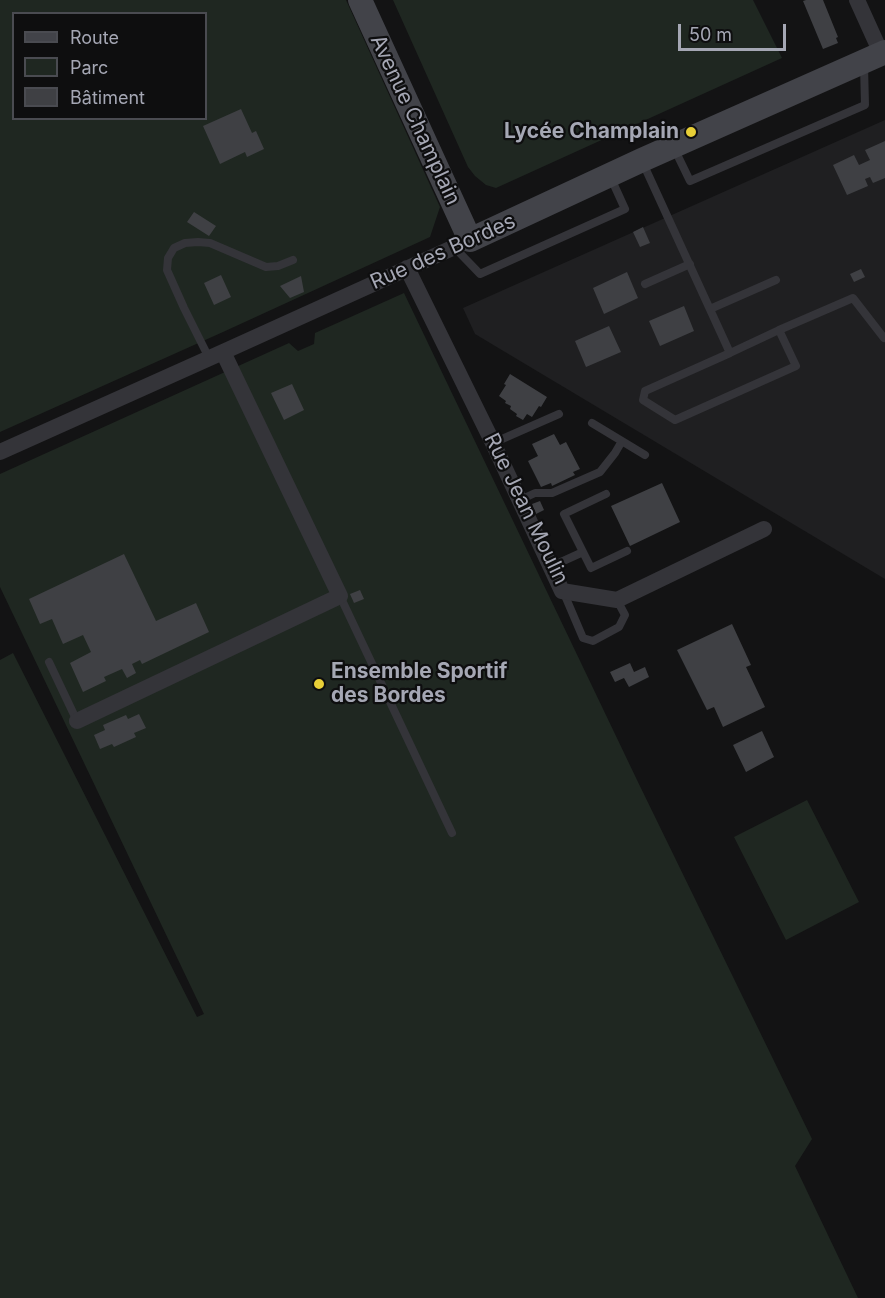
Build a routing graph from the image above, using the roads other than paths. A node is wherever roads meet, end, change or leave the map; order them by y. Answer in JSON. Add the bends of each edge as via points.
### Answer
{"nodes":[{"id":1,"x":360,"y":0,"type":"edge"},
{"id":2,"x":856,"y":0,"type":"edge"},
{"id":3,"x":877,"y":55,"type":"edge"},
{"id":4,"x":673,"y":146,"type":"junction"},
{"id":5,"x":642,"y":160,"type":"junction"},
{"id":6,"x":610,"y":175,"type":"junction"},
{"id":7,"x":462,"y":243,"type":"junction"},
{"id":8,"x":293,"y":260,"type":"dead end"},
{"id":9,"x":690,"y":264,"type":"junction"},
{"id":10,"x":407,"y":268,"type":"junction"},
{"id":11,"x":776,"y":280,"type":"dead end"},
{"id":12,"x":645,"y":284,"type":"dead end"},
{"id":13,"x":710,"y":309,"type":"junction"},
{"id":14,"x":779,"y":330,"type":"junction"},
{"id":15,"x":884,"y":338,"type":"edge"},
{"id":16,"x":730,"y":353,"type":"junction"},
{"id":17,"x":216,"y":355,"type":"junction"},
{"id":18,"x":559,"y":414,"type":"dead end"},
{"id":19,"x":592,"y":423,"type":"dead end"},
{"id":20,"x":622,"y":441,"type":"junction"},
{"id":21,"x":493,"y":443,"type":"junction"},
{"id":22,"x":0,"y":452,"type":"edge"},
{"id":23,"x":645,"y":455,"type":"dead end"},
{"id":24,"x":606,"y":494,"type":"dead end"},
{"id":25,"x":520,"y":500,"type":"junction"},
{"id":26,"x":764,"y":530,"type":"dead end"},
{"id":27,"x":627,"y":550,"type":"dead end"},
{"id":28,"x":583,"y":552,"type":"junction"},
{"id":29,"x":550,"y":567,"type":"junction"},
{"id":30,"x":562,"y":591,"type":"junction"},
{"id":31,"x":340,"y":596,"type":"junction"},
{"id":32,"x":617,"y":600,"type":"junction"},
{"id":33,"x":49,"y":662,"type":"dead end"},
{"id":34,"x":77,"y":721,"type":"joint"},
{"id":35,"x":452,"y":833,"type":"dead end"}],
"edges":[{"from":1,"to":7,"type":"street","name":"Avenue Champlain"},
{"from":2,"to":3,"type":"street"},
{"from":3,"to":4,"type":"street","name":"Rue des Bordes"},
{"from":3,"to":4,"type":"lane","via":[[865,105],[690,181]]},
{"from":4,"to":5,"type":"street","name":"Rue des Bordes"},
{"from":5,"to":6,"type":"street","name":"Rue des Bordes"},
{"from":5,"to":9,"type":"lane"},
{"from":6,"to":7,"type":"street","name":"Rue des Bordes"},
{"from":6,"to":7,"type":"lane","via":[[625,209],[480,274]]},
{"from":7,"to":10,"type":"street","name":"Rue des Bordes"},
{"from":8,"to":17,"type":"lane","via":[[266,267],[210,243],[185,243],[174,248],[167,270],[184,308]]},
{"from":9,"to":12,"type":"lane"},
{"from":9,"to":13,"type":"lane"},
{"from":10,"to":17,"type":"street","name":"Rue des Bordes"},
{"from":10,"to":21,"type":"street","name":"Rue Jean Moulin"},
{"from":11,"to":13,"type":"lane"},
{"from":13,"to":16,"type":"lane"},
{"from":14,"to":15,"type":"lane","via":[[853,298]]},
{"from":14,"to":16,"type":"lane"},
{"from":14,"to":16,"type":"lane","via":[[796,366],[675,420],[643,400],[645,391]]},
{"from":17,"to":22,"type":"street","name":"Rue des Bordes"},
{"from":17,"to":31,"type":"street"},
{"from":18,"to":21,"type":"lane"},
{"from":19,"to":20,"type":"lane"},
{"from":20,"to":23,"type":"lane"},
{"from":20,"to":25,"type":"lane","via":[[600,472],[552,493],[534,493]]},
{"from":21,"to":25,"type":"street","name":"Rue Jean Moulin"},
{"from":24,"to":28,"type":"lane","via":[[564,514]]},
{"from":25,"to":29,"type":"street","name":"Rue Jean Moulin"},
{"from":26,"to":32,"type":"street"},
{"from":27,"to":28,"type":"lane","via":[[591,568]]},
{"from":28,"to":29,"type":"lane"},
{"from":29,"to":30,"type":"street","name":"Rue Jean Moulin"},
{"from":30,"to":32,"type":"street","name":"Rue Jean Moulin"},
{"from":30,"to":32,"type":"lane","via":[[584,638],[593,641],[620,627],[625,615]]},
{"from":31,"to":34,"type":"street"},
{"from":31,"to":35,"type":"lane"},
{"from":33,"to":34,"type":"lane"}]}
